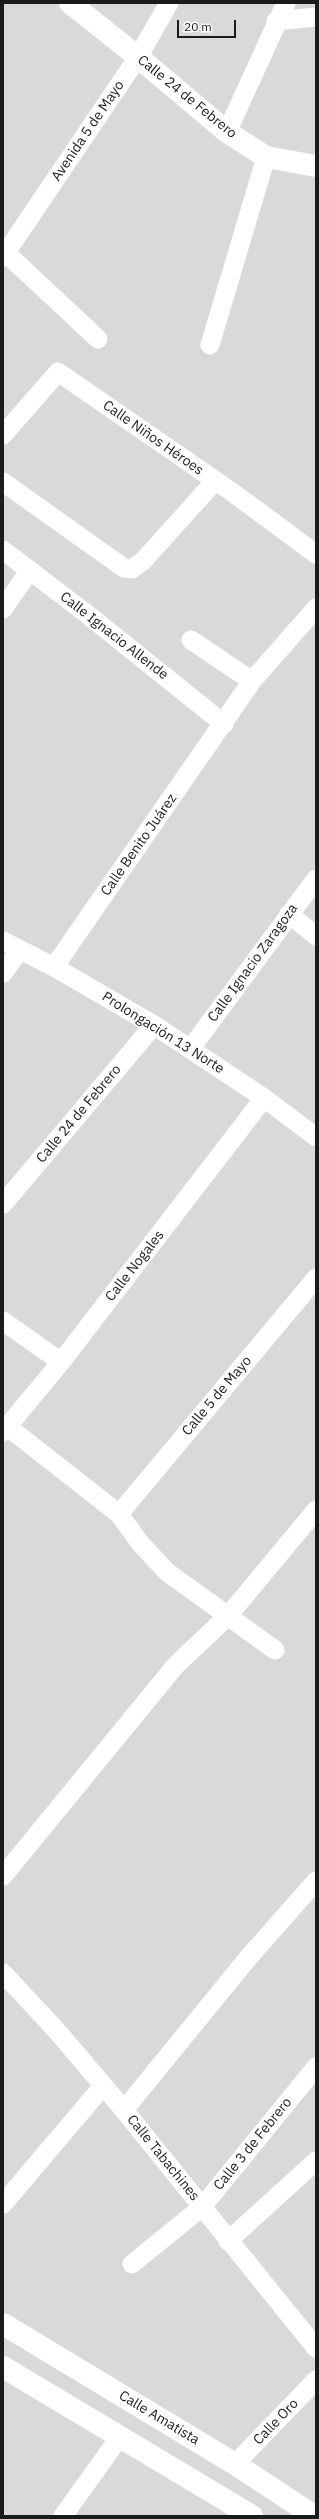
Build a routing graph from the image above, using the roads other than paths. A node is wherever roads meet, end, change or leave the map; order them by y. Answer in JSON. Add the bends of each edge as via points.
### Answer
{"nodes":[{"id":1,"x":70,"y":3,"type":"edge"},
{"id":2,"x":169,"y":3,"type":"edge"},
{"id":3,"x":286,"y":3,"type":"edge"},
{"id":4,"x":316,"y":17,"type":"edge"},
{"id":5,"x":276,"y":21,"type":"junction"},
{"id":6,"x":138,"y":57,"type":"junction"},
{"id":7,"x":227,"y":132,"type":"junction"},
{"id":8,"x":266,"y":157,"type":"junction"},
{"id":9,"x":316,"y":166,"type":"edge"},
{"id":10,"x":4,"y":255,"type":"edge"},
{"id":11,"x":98,"y":339,"type":"dead end"},
{"id":12,"x":210,"y":345,"type":"dead end"},
{"id":13,"x":3,"y":435,"type":"edge"},
{"id":14,"x":215,"y":481,"type":"junction"},
{"id":15,"x":3,"y":482,"type":"edge"},
{"id":16,"x":3,"y":550,"type":"edge"},
{"id":17,"x":316,"y":554,"type":"edge"},
{"id":18,"x":30,"y":570,"type":"junction"},
{"id":19,"x":316,"y":608,"type":"edge"},
{"id":20,"x":3,"y":610,"type":"edge"},
{"id":21,"x":191,"y":640,"type":"dead end"},
{"id":22,"x":252,"y":681,"type":"junction"},
{"id":23,"x":224,"y":724,"type":"junction"},
{"id":24,"x":316,"y":878,"type":"edge"},
{"id":25,"x":289,"y":914,"type":"junction"},
{"id":26,"x":316,"y":936,"type":"edge"},
{"id":27,"x":3,"y":941,"type":"edge"},
{"id":28,"x":20,"y":950,"type":"junction"},
{"id":29,"x":54,"y":967,"type":"junction"},
{"id":30,"x":3,"y":973,"type":"edge"},
{"id":31,"x":154,"y":1025,"type":"junction"},
{"id":32,"x":190,"y":1048,"type":"junction"},
{"id":33,"x":264,"y":1098,"type":"junction"},
{"id":34,"x":316,"y":1137,"type":"edge"},
{"id":35,"x":3,"y":1204,"type":"edge"},
{"id":36,"x":316,"y":1278,"type":"edge"},
{"id":37,"x":3,"y":1321,"type":"edge"},
{"id":38,"x":61,"y":1362,"type":"junction"},
{"id":39,"x":5,"y":1429,"type":"edge"},
{"id":40,"x":316,"y":1510,"type":"edge"},
{"id":41,"x":119,"y":1514,"type":"junction"},
{"id":42,"x":228,"y":1616,"type":"junction"},
{"id":43,"x":275,"y":1650,"type":"dead end"},
{"id":44,"x":3,"y":1876,"type":"edge"},
{"id":45,"x":316,"y":1882,"type":"edge"},
{"id":46,"x":3,"y":1973,"type":"edge"},
{"id":47,"x":316,"y":2067,"type":"edge"},
{"id":48,"x":103,"y":2086,"type":"junction"},
{"id":49,"x":124,"y":2110,"type":"junction"},
{"id":50,"x":316,"y":2161,"type":"edge"},
{"id":51,"x":3,"y":2204,"type":"edge"},
{"id":52,"x":202,"y":2207,"type":"junction"},
{"id":53,"x":228,"y":2241,"type":"junction"},
{"id":54,"x":132,"y":2264,"type":"dead end"},
{"id":55,"x":3,"y":2324,"type":"edge"},
{"id":56,"x":316,"y":2348,"type":"edge"},
{"id":57,"x":3,"y":2366,"type":"edge"},
{"id":58,"x":316,"y":2380,"type":"edge"},
{"id":59,"x":119,"y":2438,"type":"junction"},
{"id":60,"x":235,"y":2464,"type":"junction"},
{"id":61,"x":64,"y":2516,"type":"edge"},
{"id":62,"x":252,"y":2516,"type":"edge"},
{"id":63,"x":314,"y":2516,"type":"edge"}],
"edges":[{"from":1,"to":6,"type":"street","name":"Calle 24 de Febrero"},
{"from":2,"to":6,"type":"street","name":"Avenida 5 de Mayo"},
{"from":3,"to":5,"type":"street"},
{"from":4,"to":5,"type":"street"},
{"from":5,"to":7,"type":"street"},
{"from":6,"to":7,"type":"street","name":"Calle 24 de Febrero"},
{"from":6,"to":10,"type":"street","name":"Avenida 5 de Mayo"},
{"from":7,"to":8,"type":"street","name":"Calle 24 de Febrero"},
{"from":8,"to":9,"type":"street","name":"Calle 24 de Febrero"},
{"from":8,"to":12,"type":"street"},
{"from":10,"to":11,"type":"street"},
{"from":13,"to":14,"type":"street","name":"Calle Niños Héroes","via":[[58,372]]},
{"from":14,"to":15,"type":"street","via":[[143,561],[132,569],[124,568]]},
{"from":14,"to":17,"type":"street","name":"Calle Niños Héroes"},
{"from":16,"to":18,"type":"street","name":"Calle Ignacio Allende"},
{"from":18,"to":20,"type":"street"},
{"from":18,"to":23,"type":"street","name":"Calle Ignacio Allende"},
{"from":19,"to":22,"type":"street","name":"Calle Benito Juárez"},
{"from":21,"to":22,"type":"street"},
{"from":22,"to":23,"type":"street","name":"Calle Benito Juárez"},
{"from":23,"to":29,"type":"street","name":"Calle Benito Juárez"},
{"from":24,"to":25,"type":"street","name":"Calle Ignacio Zaragoza"},
{"from":25,"to":26,"type":"street"},
{"from":25,"to":32,"type":"street","name":"Calle Ignacio Zaragoza"},
{"from":27,"to":28,"type":"street","name":"Prolongación 13 Norte"},
{"from":28,"to":29,"type":"street","name":"Prolongación 13 Norte"},
{"from":28,"to":30,"type":"street"},
{"from":29,"to":31,"type":"street","name":"Prolongación 13 Norte"},
{"from":31,"to":32,"type":"street","name":"Prolongación 13 Norte"},
{"from":31,"to":35,"type":"street","name":"Calle 24 de Febrero"},
{"from":32,"to":33,"type":"street","name":"Prolongación 13 Norte"},
{"from":33,"to":34,"type":"street","name":"Prolongación 13 Norte"},
{"from":33,"to":38,"type":"street","name":"Calle Nogales"},
{"from":36,"to":41,"type":"street","name":"Calle 5 de Mayo"},
{"from":37,"to":38,"type":"street"},
{"from":38,"to":39,"type":"street","name":"Calle Nogales"},
{"from":39,"to":41,"type":"street"},
{"from":40,"to":42,"type":"street"},
{"from":41,"to":42,"type":"street","via":[[140,1543],[167,1572]]},
{"from":42,"to":43,"type":"street"},
{"from":42,"to":44,"type":"street","via":[[176,1665]]},
{"from":45,"to":49,"type":"street","via":[[248,1958]]},
{"from":46,"to":48,"type":"street","name":"Calle Tabachines","via":[[57,2031]]},
{"from":47,"to":52,"type":"street","name":"Calle 3 de Febrero"},
{"from":48,"to":49,"type":"street","name":"Calle Tabachines"},
{"from":48,"to":51,"type":"street"},
{"from":49,"to":52,"type":"street","name":"Calle Tabachines"},
{"from":50,"to":53,"type":"street"},
{"from":52,"to":53,"type":"street","name":"Calle Tabachines"},
{"from":52,"to":54,"type":"street","name":"Calle 3 de Febrero"},
{"from":53,"to":56,"type":"street","name":"Calle Tabachines"},
{"from":55,"to":60,"type":"street","name":"Calle Amatista"},
{"from":57,"to":59,"type":"street"},
{"from":58,"to":60,"type":"street","name":"Calle Oro"},
{"from":59,"to":61,"type":"street"},
{"from":59,"to":62,"type":"street"},
{"from":60,"to":63,"type":"street","name":"Calle Amatista"}]}
